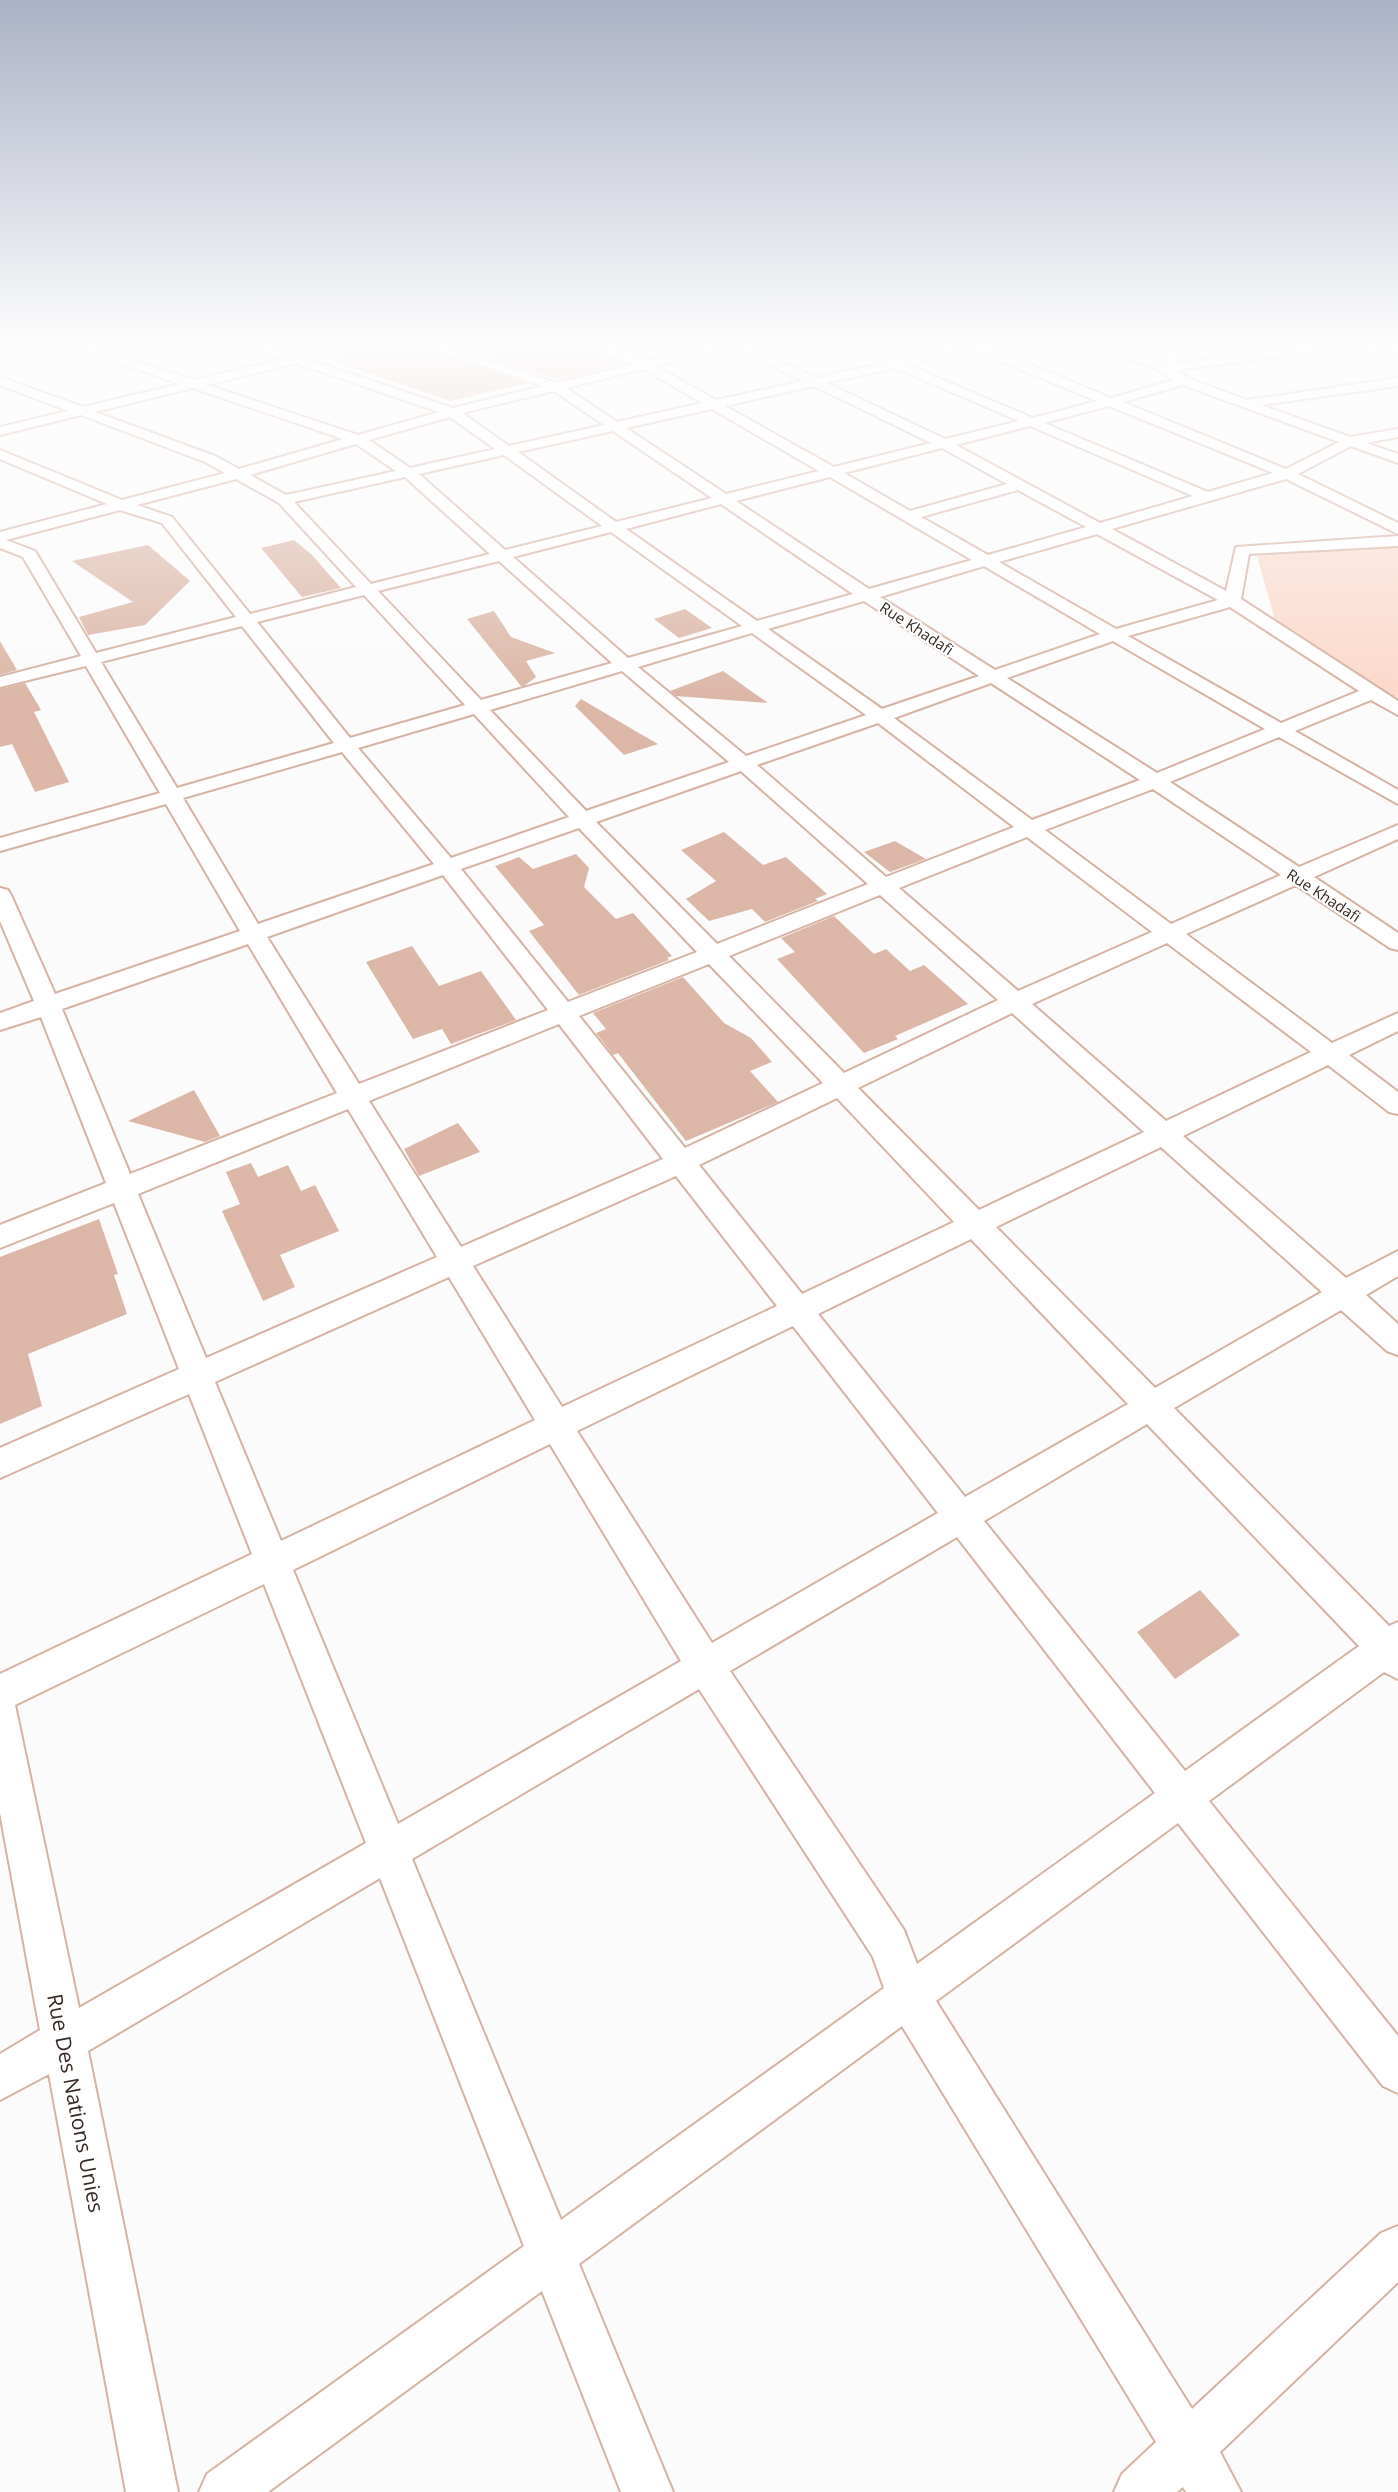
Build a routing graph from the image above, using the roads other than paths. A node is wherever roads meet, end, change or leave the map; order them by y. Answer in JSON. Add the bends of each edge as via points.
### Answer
{"nodes":[{"id":1,"x":15,"y":460,"type":"edge"},
{"id":2,"x":212,"y":460,"type":"edge"},
{"id":3,"x":287,"y":460,"type":"edge"},
{"id":4,"x":391,"y":460,"type":"edge"},
{"id":5,"x":461,"y":460,"type":"edge"},
{"id":6,"x":520,"y":460,"type":"edge"},
{"id":7,"x":665,"y":460,"type":"edge"},
{"id":8,"x":812,"y":460,"type":"edge"},
{"id":9,"x":879,"y":460,"type":"edge"},
{"id":10,"x":975,"y":460,"type":"edge"},
{"id":11,"x":1124,"y":460,"type":"edge"},
{"id":12,"x":1253,"y":460,"type":"edge"},
{"id":13,"x":1314,"y":460,"type":"edge"},
{"id":14,"x":409,"y":472,"type":"junction"},
{"id":15,"x":832,"y":472,"type":"junction"},
{"id":16,"x":238,"y":474,"type":"junction"},
{"id":17,"x":1287,"y":474,"type":"junction"},
{"id":18,"x":1021,"y":485,"type":"junction"},
{"id":19,"x":1208,"y":497,"type":"junction"},
{"id":20,"x":284,"y":500,"type":"junction"},
{"id":21,"x":726,"y":500,"type":"junction"},
{"id":22,"x":121,"y":505,"type":"junction"},
{"id":23,"x":909,"y":516,"type":"junction"},
{"id":24,"x":614,"y":527,"type":"junction"},
{"id":25,"x":1100,"y":528,"type":"junction"},
{"id":26,"x":1398,"y":529,"type":"edge"},
{"id":27,"x":0,"y":537,"type":"edge"},
{"id":28,"x":1398,"y":541,"type":"edge"},
{"id":29,"x":0,"y":543,"type":"edge"},
{"id":30,"x":503,"y":556,"type":"junction"},
{"id":31,"x":987,"y":561,"type":"junction"},
{"id":32,"x":368,"y":589,"type":"junction"},
{"id":33,"x":866,"y":596,"type":"junction"},
{"id":34,"x":1232,"y":600,"type":"junction"},
{"id":35,"x":246,"y":620,"type":"junction"},
{"id":36,"x":754,"y":628,"type":"junction"},
{"id":37,"x":1116,"y":634,"type":"junction"},
{"id":38,"x":93,"y":659,"type":"junction"},
{"id":39,"x":625,"y":665,"type":"junction"},
{"id":40,"x":993,"y":677,"type":"junction"},
{"id":41,"x":0,"y":682,"type":"edge"},
{"id":42,"x":1371,"y":693,"type":"junction"},
{"id":43,"x":479,"y":707,"type":"junction"},
{"id":44,"x":1398,"y":709,"type":"edge"},
{"id":45,"x":881,"y":717,"type":"junction"},
{"id":46,"x":1280,"y":729,"type":"junction"},
{"id":47,"x":346,"y":745,"type":"junction"},
{"id":48,"x":744,"y":764,"type":"junction"},
{"id":49,"x":1155,"y":781,"type":"junction"},
{"id":50,"x":170,"y":796,"type":"junction"},
{"id":51,"x":1398,"y":798,"type":"edge"},
{"id":52,"x":583,"y":820,"type":"junction"},
{"id":53,"x":1030,"y":828,"type":"junction"},
{"id":54,"x":1398,"y":831,"type":"edge"},
{"id":55,"x":0,"y":845,"type":"edge"},
{"id":56,"x":448,"y":867,"type":"junction"},
{"id":57,"x":1295,"y":877,"type":"junction"},
{"id":58,"x":883,"y":886,"type":"junction"},
{"id":59,"x":0,"y":895,"type":"edge"},
{"id":60,"x":1171,"y":932,"type":"junction"},
{"id":61,"x":254,"y":934,"type":"junction"},
{"id":62,"x":1398,"y":943,"type":"edge"},
{"id":63,"x":713,"y":954,"type":"junction"},
{"id":64,"x":1015,"y":1002,"type":"junction"},
{"id":65,"x":48,"y":1005,"type":"junction"},
{"id":66,"x":563,"y":1013,"type":"junction"},
{"id":67,"x":1398,"y":1021,"type":"edge"},
{"id":68,"x":0,"y":1022,"type":"edge"},
{"id":69,"x":1330,"y":1053,"type":"junction"},
{"id":70,"x":841,"y":1086,"type":"junction"},
{"id":71,"x":354,"y":1096,"type":"junction"},
{"id":72,"x":1398,"y":1105,"type":"edge"},
{"id":73,"x":1164,"y":1134,"type":"junction"},
{"id":74,"x":681,"y":1162,"type":"junction"},
{"id":75,"x":121,"y":1189,"type":"junction"},
{"id":76,"x":975,"y":1224,"type":"junction"},
{"id":77,"x":0,"y":1237,"type":"edge"},
{"id":78,"x":456,"y":1262,"type":"junction"},
{"id":79,"x":1398,"y":1262,"type":"edge"},
{"id":80,"x":1343,"y":1294,"type":"junction"},
{"id":81,"x":797,"y":1310,"type":"junction"},
{"id":82,"x":1398,"y":1342,"type":"edge"},
{"id":83,"x":196,"y":1375,"type":"junction"},
{"id":84,"x":1151,"y":1406,"type":"junction"},
{"id":85,"x":556,"y":1426,"type":"junction"},
{"id":86,"x":0,"y":1463,"type":"edge"},
{"id":87,"x":961,"y":1517,"type":"junction"},
{"id":88,"x":271,"y":1563,"type":"junction"},
{"id":89,"x":1394,"y":1650,"type":"edge"},
{"id":90,"x":705,"y":1666,"type":"junction"},
{"id":91,"x":0,"y":1693,"type":"edge"},
{"id":92,"x":0,"y":1713,"type":"edge"},
{"id":93,"x":1182,"y":1797,"type":"junction"},
{"id":94,"x":388,"y":1851,"type":"junction"},
{"id":95,"x":908,"y":1996,"type":"junction"},
{"id":96,"x":64,"y":2040,"type":"junction"},
{"id":97,"x":1398,"y":2071,"type":"edge"},
{"id":98,"x":0,"y":2078,"type":"edge"},
{"id":99,"x":1398,"y":2250,"type":"edge"},
{"id":100,"x":550,"y":2254,"type":"junction"},
{"id":101,"x":1187,"y":2448,"type":"junction"},
{"id":102,"x":152,"y":2492,"type":"edge"},
{"id":103,"x":225,"y":2492,"type":"edge"},
{"id":104,"x":647,"y":2492,"type":"edge"},
{"id":105,"x":1140,"y":2492,"type":"edge"},
{"id":106,"x":1215,"y":2492,"type":"edge"}],
"edges":[{"from":1,"to":22,"type":"street"},
{"from":2,"to":16,"type":"street"},
{"from":3,"to":16,"type":"street"},
{"from":4,"to":14,"type":"street"},
{"from":5,"to":14,"type":"street"},
{"from":6,"to":24,"type":"street"},
{"from":7,"to":21,"type":"street","name":"Rue Khadafi"},
{"from":8,"to":15,"type":"street"},
{"from":9,"to":15,"type":"street"},
{"from":10,"to":18,"type":"street"},
{"from":11,"to":19,"type":"street"},
{"from":12,"to":17,"type":"street"},
{"from":13,"to":17,"type":"street"},
{"from":14,"to":20,"type":"street"},
{"from":14,"to":30,"type":"street"},
{"from":15,"to":21,"type":"street"},
{"from":15,"to":23,"type":"street"},
{"from":16,"to":20,"type":"street"},
{"from":16,"to":22,"type":"street"},
{"from":17,"to":19,"type":"street"},
{"from":17,"to":26,"type":"street"},
{"from":18,"to":23,"type":"street"},
{"from":18,"to":25,"type":"street"},
{"from":19,"to":25,"type":"street"},
{"from":20,"to":32,"type":"street"},
{"from":21,"to":24,"type":"street"},
{"from":21,"to":33,"type":"street","name":"Rue Khadafi"},
{"from":22,"to":27,"type":"street"},
{"from":22,"to":35,"type":"street","via":[[167,520]]},
{"from":23,"to":31,"type":"street"},
{"from":24,"to":30,"type":"street"},
{"from":24,"to":36,"type":"street"},
{"from":25,"to":31,"type":"street"},
{"from":25,"to":34,"type":"street"},
{"from":28,"to":34,"type":"street","via":[[1242,550]]},
{"from":29,"to":38,"type":"street","via":[[29,554]]},
{"from":30,"to":32,"type":"street"},
{"from":30,"to":39,"type":"street"},
{"from":31,"to":33,"type":"street"},
{"from":31,"to":37,"type":"street"},
{"from":32,"to":35,"type":"street"},
{"from":32,"to":43,"type":"street"},
{"from":33,"to":36,"type":"street"},
{"from":33,"to":40,"type":"street","name":"Rue Khadafi"},
{"from":34,"to":37,"type":"street"},
{"from":34,"to":42,"type":"street"},
{"from":35,"to":38,"type":"street"},
{"from":35,"to":47,"type":"street"},
{"from":36,"to":39,"type":"street"},
{"from":36,"to":45,"type":"street"},
{"from":37,"to":40,"type":"street"},
{"from":37,"to":46,"type":"street"},
{"from":38,"to":41,"type":"street"},
{"from":38,"to":50,"type":"street"},
{"from":39,"to":43,"type":"street"},
{"from":39,"to":48,"type":"street"},
{"from":40,"to":45,"type":"street"},
{"from":40,"to":49,"type":"street","name":"Rue Khadafi"},
{"from":42,"to":44,"type":"street"},
{"from":42,"to":46,"type":"street"},
{"from":43,"to":47,"type":"street"},
{"from":43,"to":52,"type":"street"},
{"from":45,"to":48,"type":"street"},
{"from":45,"to":53,"type":"street"},
{"from":46,"to":49,"type":"street"},
{"from":46,"to":51,"type":"street"},
{"from":47,"to":50,"type":"street"},
{"from":47,"to":56,"type":"street"},
{"from":48,"to":52,"type":"street"},
{"from":48,"to":58,"type":"street"},
{"from":49,"to":53,"type":"street"},
{"from":49,"to":57,"type":"street","name":"Rue Khadafi"},
{"from":50,"to":55,"type":"street"},
{"from":50,"to":61,"type":"street"},
{"from":52,"to":56,"type":"street"},
{"from":52,"to":63,"type":"street"},
{"from":53,"to":58,"type":"street"},
{"from":53,"to":60,"type":"street"},
{"from":54,"to":57,"type":"street"},
{"from":56,"to":61,"type":"street"},
{"from":56,"to":66,"type":"street"},
{"from":57,"to":60,"type":"street"},
{"from":57,"to":62,"type":"street","name":"Rue Khadafi"},
{"from":58,"to":63,"type":"street"},
{"from":58,"to":64,"type":"street"},
{"from":59,"to":65,"type":"street"},
{"from":60,"to":64,"type":"street"},
{"from":60,"to":69,"type":"street"},
{"from":61,"to":65,"type":"street"},
{"from":61,"to":71,"type":"street"},
{"from":63,"to":66,"type":"street"},
{"from":63,"to":70,"type":"street"},
{"from":64,"to":70,"type":"street"},
{"from":64,"to":73,"type":"street"},
{"from":65,"to":68,"type":"street"},
{"from":65,"to":75,"type":"street"},
{"from":66,"to":71,"type":"street"},
{"from":66,"to":74,"type":"street"},
{"from":67,"to":69,"type":"street"},
{"from":69,"to":72,"type":"street"},
{"from":69,"to":73,"type":"street"},
{"from":70,"to":74,"type":"street"},
{"from":70,"to":76,"type":"street"},
{"from":71,"to":75,"type":"street"},
{"from":71,"to":78,"type":"street"},
{"from":73,"to":76,"type":"street"},
{"from":73,"to":80,"type":"street"},
{"from":74,"to":78,"type":"street"},
{"from":74,"to":81,"type":"street"},
{"from":75,"to":77,"type":"street"},
{"from":75,"to":83,"type":"street"},
{"from":76,"to":81,"type":"street"},
{"from":76,"to":84,"type":"street"},
{"from":78,"to":83,"type":"street"},
{"from":78,"to":85,"type":"street"},
{"from":79,"to":80,"type":"street"},
{"from":80,"to":82,"type":"street"},
{"from":80,"to":84,"type":"street"},
{"from":81,"to":85,"type":"street"},
{"from":81,"to":87,"type":"street"},
{"from":83,"to":86,"type":"street"},
{"from":83,"to":88,"type":"street"},
{"from":84,"to":87,"type":"street"},
{"from":84,"to":89,"type":"street"},
{"from":85,"to":88,"type":"street"},
{"from":85,"to":90,"type":"street"},
{"from":87,"to":90,"type":"street"},
{"from":87,"to":93,"type":"street"},
{"from":88,"to":91,"type":"street"},
{"from":88,"to":94,"type":"street"},
{"from":89,"to":93,"type":"street"},
{"from":90,"to":94,"type":"street"},
{"from":90,"to":95,"type":"street","via":[[889,1944]]},
{"from":92,"to":96,"type":"street","name":"Rue Des Nations Unies"},
{"from":93,"to":95,"type":"street"},
{"from":93,"to":97,"type":"street"},
{"from":94,"to":96,"type":"street"},
{"from":94,"to":100,"type":"street"},
{"from":95,"to":100,"type":"street"},
{"from":95,"to":101,"type":"street"},
{"from":96,"to":98,"type":"street"},
{"from":96,"to":102,"type":"street","name":"Rue Des Nations Unies"},
{"from":99,"to":101,"type":"street"},
{"from":100,"to":103,"type":"street"},
{"from":100,"to":104,"type":"street"},
{"from":101,"to":105,"type":"street"},
{"from":101,"to":106,"type":"street"}]}
